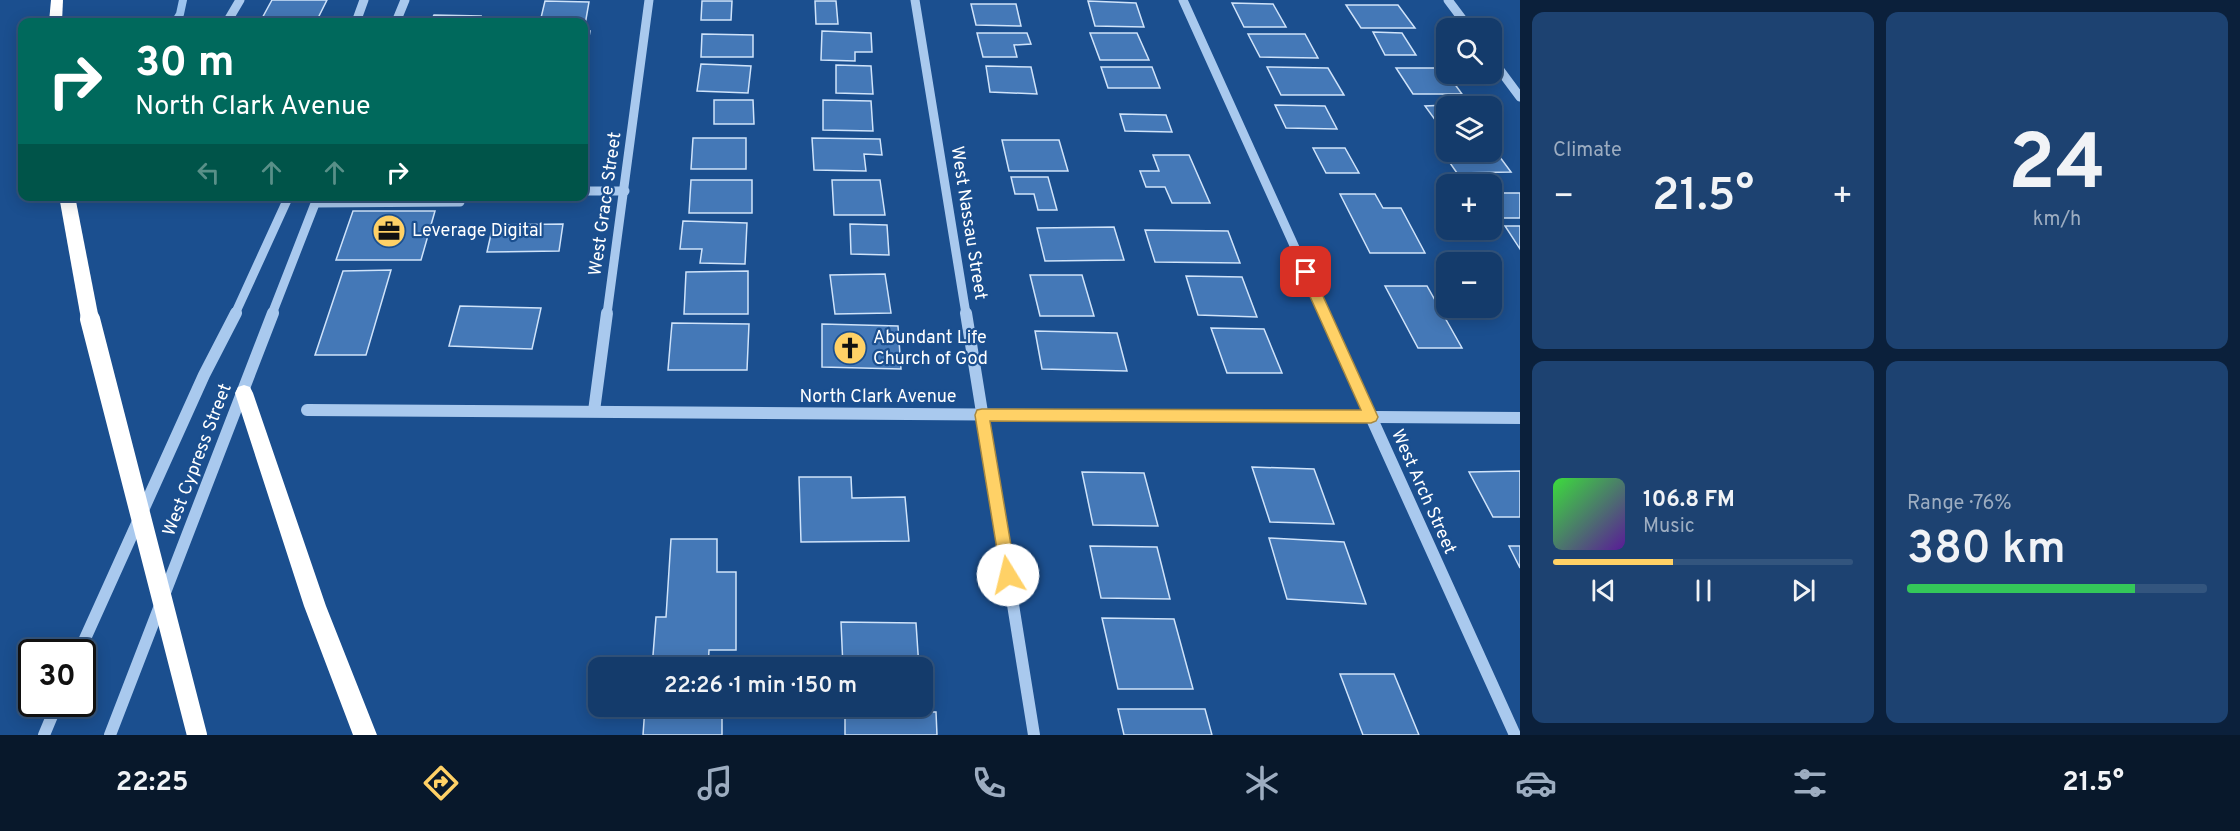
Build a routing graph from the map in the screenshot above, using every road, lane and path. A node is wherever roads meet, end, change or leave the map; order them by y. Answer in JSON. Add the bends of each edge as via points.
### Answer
{"nodes":[{"id":1,"x":57,"y":0,"type":"edge"},
{"id":2,"x":240,"y":0,"type":"edge"},
{"id":3,"x":364,"y":0,"type":"edge"},
{"id":4,"x":405,"y":0,"type":"edge"},
{"id":5,"x":649,"y":0,"type":"edge"},
{"id":6,"x":915,"y":0,"type":"edge"},
{"id":7,"x":1183,"y":0,"type":"edge"},
{"id":8,"x":1448,"y":0,"type":"edge"},
{"id":9,"x":56,"y":18,"type":"edge"},
{"id":10,"x":229,"y":18,"type":"edge"},
{"id":11,"x":357,"y":18,"type":"edge"},
{"id":12,"x":398,"y":18,"type":"edge"},
{"id":13,"x":1462,"y":18,"type":"edge"},
{"id":14,"x":1502,"y":73,"type":"edge"},
{"id":15,"x":1520,"y":97,"type":"edge"},
{"id":16,"x":588,"y":191,"type":"edge"},
{"id":17,"x":625,"y":191,"type":"junction"},
{"id":18,"x":68,"y":201,"type":"edge"},
{"id":19,"x":287,"y":201,"type":"edge"},
{"id":20,"x":317,"y":201,"type":"edge"},
{"id":21,"x":388,"y":201,"type":"edge"},
{"id":22,"x":460,"y":202,"type":"dead end"},
{"id":23,"x":244,"y":393,"type":"junction"},
{"id":24,"x":308,"y":410,"type":"dead end"},
{"id":25,"x":594,"y":411,"type":"junction"},
{"id":26,"x":982,"y":415,"type":"junction"},
{"id":27,"x":1371,"y":417,"type":"junction"},
{"id":28,"x":1520,"y":418,"type":"edge"},
{"id":29,"x":85,"y":639,"type":"edge"},
{"id":30,"x":52,"y":717,"type":"edge"},
{"id":31,"x":44,"y":735,"type":"edge"},
{"id":32,"x":110,"y":735,"type":"edge"},
{"id":33,"x":196,"y":735,"type":"edge"},
{"id":34,"x":365,"y":735,"type":"edge"},
{"id":35,"x":1034,"y":735,"type":"edge"},
{"id":36,"x":1515,"y":735,"type":"edge"}],
"edges":[{"from":1,"to":9,"type":"highway"},
{"from":2,"to":10,"type":"street"},
{"from":3,"to":11,"type":"street"},
{"from":4,"to":12,"type":"street"},
{"from":5,"to":17,"type":"street","name":"West Grace Street"},
{"from":6,"to":26,"type":"street","name":"West Nassau Street"},
{"from":7,"to":27,"type":"street","name":"West Arch Street"},
{"from":8,"to":13,"type":"street"},
{"from":14,"to":15,"type":"street"},
{"from":16,"to":17,"type":"street"},
{"from":17,"to":25,"type":"street","name":"West Grace Street"},
{"from":18,"to":33,"type":"highway","bridge":true,"via":[[90,319]]},
{"from":19,"to":29,"type":"street","name":"West Cypress Street"},
{"from":20,"to":23,"type":"street","name":"West Cypress Street"},
{"from":21,"to":22,"type":"street"},
{"from":23,"to":32,"type":"street","name":"West Cypress Street"},
{"from":23,"to":34,"type":"highway","via":[[315,606]]},
{"from":24,"to":25,"type":"street","name":"North Clark Avenue"},
{"from":25,"to":26,"type":"street","name":"North Clark Avenue"},
{"from":26,"to":27,"type":"street","name":"North Clark Avenue"},
{"from":26,"to":35,"type":"street","name":"West Nassau Street"},
{"from":27,"to":28,"type":"street","name":"North Clark Avenue"},
{"from":27,"to":36,"type":"street","name":"West Arch Street"},
{"from":30,"to":31,"type":"street"}]}
